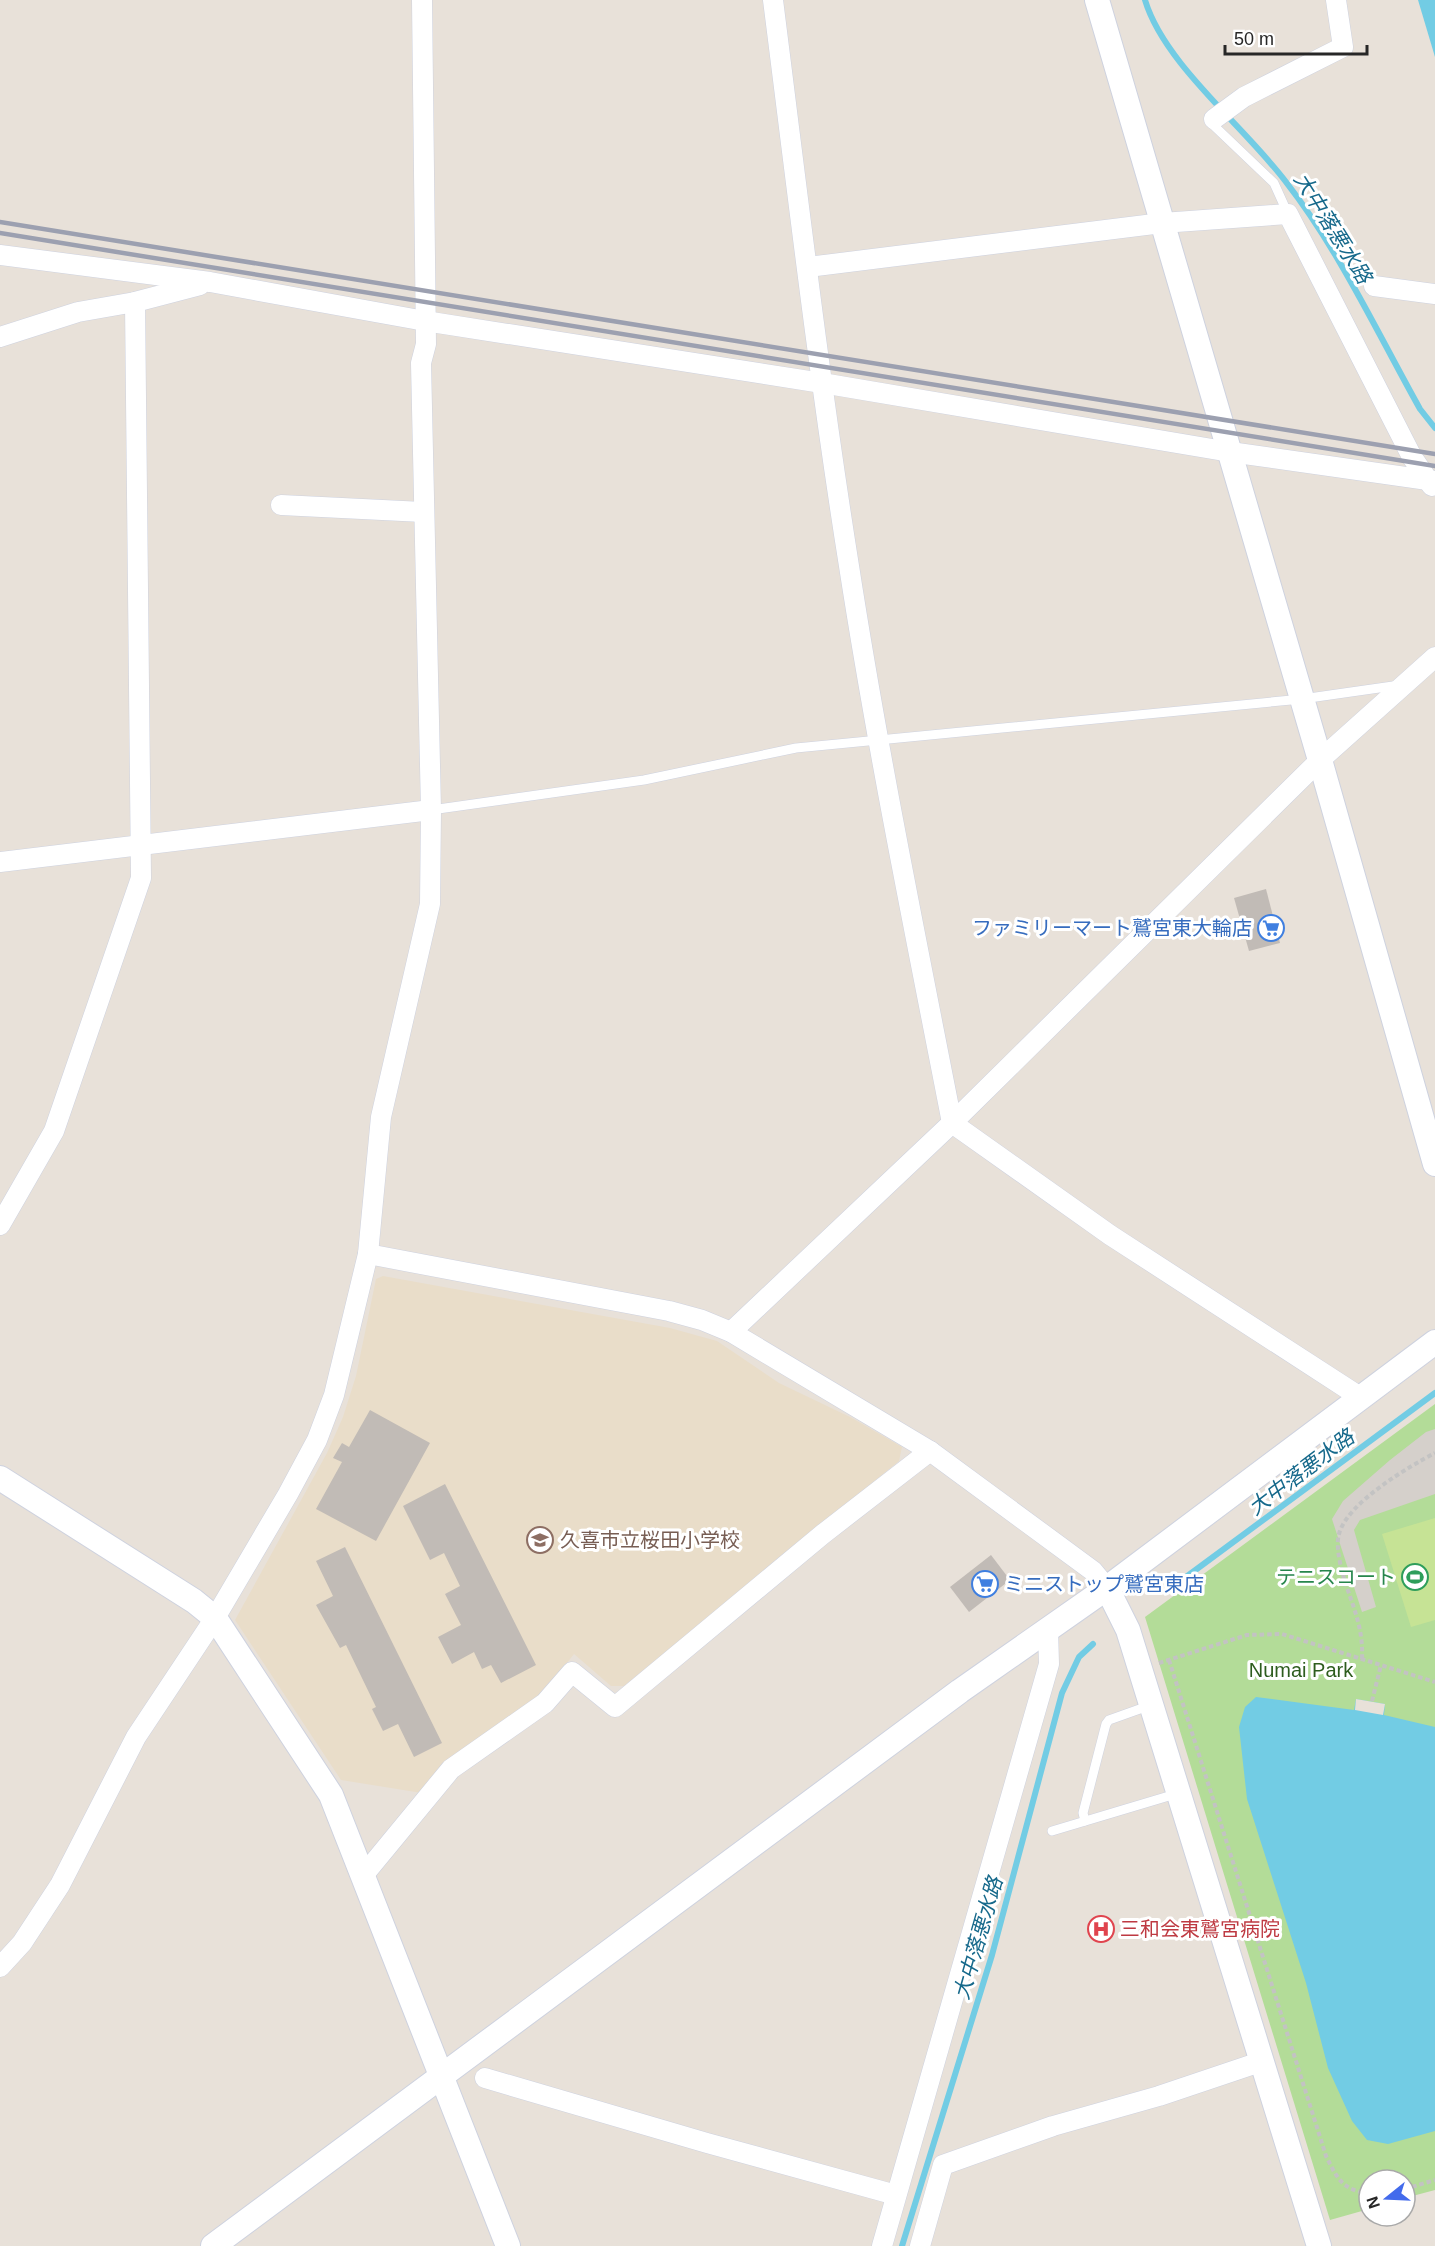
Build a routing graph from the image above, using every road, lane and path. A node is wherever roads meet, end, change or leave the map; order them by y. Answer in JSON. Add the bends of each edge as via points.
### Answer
{"nodes":[{"id":1,"x":422,"y":0,"type":"edge"},
{"id":2,"x":773,"y":0,"type":"edge"},
{"id":3,"x":1097,"y":0,"type":"edge"},
{"id":4,"x":1336,"y":0,"type":"edge"},
{"id":5,"x":1214,"y":119,"type":"joint"},
{"id":6,"x":1288,"y":214,"type":"junction"},
{"id":7,"x":1162,"y":223,"type":"junction"},
{"id":8,"x":0,"y":255,"type":"edge"},
{"id":9,"x":808,"y":267,"type":"junction"},
{"id":10,"x":210,"y":282,"type":"junction"},
{"id":11,"x":1374,"y":286,"type":"dead end"},
{"id":12,"x":1435,"y":294,"type":"edge"},
{"id":13,"x":135,"y":302,"type":"junction"},
{"id":14,"x":425,"y":321,"type":"junction"},
{"id":15,"x":0,"y":337,"type":"edge"},
{"id":16,"x":822,"y":383,"type":"junction"},
{"id":17,"x":1230,"y":452,"type":"junction"},
{"id":18,"x":1433,"y":484,"type":"edge"},
{"id":19,"x":281,"y":505,"type":"dead end"},
{"id":20,"x":423,"y":512,"type":"junction"},
{"id":21,"x":1435,"y":657,"type":"edge"},
{"id":22,"x":1408,"y":683,"type":"junction"},
{"id":23,"x":1302,"y":699,"type":"junction"},
{"id":24,"x":878,"y":740,"type":"junction"},
{"id":25,"x":1320,"y":760,"type":"junction"},
{"id":26,"x":431,"y":810,"type":"junction"},
{"id":27,"x":139,"y":845,"type":"junction"},
{"id":28,"x":0,"y":862,"type":"edge"},
{"id":29,"x":952,"y":1123,"type":"junction"},
{"id":30,"x":1435,"y":1164,"type":"edge"},
{"id":31,"x":0,"y":1225,"type":"edge"},
{"id":32,"x":368,"y":1254,"type":"junction"},
{"id":33,"x":731,"y":1332,"type":"junction"},
{"id":34,"x":1435,"y":1342,"type":"edge"},
{"id":35,"x":1360,"y":1397,"type":"junction"},
{"id":36,"x":930,"y":1451,"type":"junction"},
{"id":37,"x":1435,"y":1453,"type":"edge"},
{"id":38,"x":0,"y":1478,"type":"edge"},
{"id":39,"x":1107,"y":1588,"type":"junction"},
{"id":40,"x":215,"y":1618,"type":"junction"},
{"id":41,"x":1048,"y":1630,"type":"junction"},
{"id":42,"x":1362,"y":1659,"type":"junction"},
{"id":43,"x":1169,"y":1660,"type":"junction"},
{"id":44,"x":1153,"y":1665,"type":"dead end"},
{"id":45,"x":1381,"y":1665,"type":"junction"},
{"id":46,"x":1435,"y":1682,"type":"edge"},
{"id":47,"x":1372,"y":1701,"type":"dead end"},
{"id":48,"x":1151,"y":1705,"type":"junction"},
{"id":49,"x":1179,"y":1793,"type":"junction"},
{"id":50,"x":1084,"y":1821,"type":"junction"},
{"id":51,"x":1052,"y":1832,"type":"dead end"},
{"id":52,"x":362,"y":1877,"type":"junction"},
{"id":53,"x":0,"y":1967,"type":"edge"},
{"id":54,"x":1263,"y":2061,"type":"junction"},
{"id":55,"x":442,"y":2077,"type":"junction"},
{"id":56,"x":485,"y":2078,"type":"dead end"},
{"id":57,"x":1435,"y":2180,"type":"edge"},
{"id":58,"x":1417,"y":2185,"type":"edge"},
{"id":59,"x":1357,"y":2192,"type":"edge"},
{"id":60,"x":896,"y":2195,"type":"junction"},
{"id":61,"x":213,"y":2246,"type":"edge"},
{"id":62,"x":508,"y":2246,"type":"edge"},
{"id":63,"x":882,"y":2246,"type":"edge"},
{"id":64,"x":920,"y":2246,"type":"edge"},
{"id":65,"x":1319,"y":2246,"type":"edge"}],
"edges":[{"from":1,"to":14,"type":"street"},
{"from":2,"to":9,"type":"street"},
{"from":3,"to":7,"type":"street"},
{"from":4,"to":5,"type":"street","via":[[1343,47]]},
{"from":5,"to":6,"type":"lane","via":[[1210,122],[1274,183]]},
{"from":6,"to":7,"type":"street"},
{"from":6,"to":18,"type":"street","via":[[1412,457]]},
{"from":7,"to":9,"type":"street"},
{"from":7,"to":17,"type":"street"},
{"from":8,"to":10,"type":"street"},
{"from":9,"to":16,"type":"street"},
{"from":10,"to":13,"type":"street"},
{"from":10,"to":14,"type":"street"},
{"from":11,"to":12,"type":"street"},
{"from":13,"to":15,"type":"street","via":[[78,312]]},
{"from":13,"to":27,"type":"street"},
{"from":14,"to":16,"type":"street"},
{"from":14,"to":20,"type":"street","via":[[426,344],[421,363]]},
{"from":16,"to":17,"type":"street"},
{"from":16,"to":24,"type":"street"},
{"from":17,"to":18,"type":"street"},
{"from":17,"to":23,"type":"street"},
{"from":19,"to":20,"type":"street"},
{"from":20,"to":26,"type":"street"},
{"from":21,"to":22,"type":"street"},
{"from":22,"to":23,"type":"lane"},
{"from":22,"to":25,"type":"street"},
{"from":23,"to":24,"type":"lane"},
{"from":23,"to":25,"type":"street"},
{"from":24,"to":26,"type":"lane","via":[[796,748],[644,780]]},
{"from":24,"to":29,"type":"street"},
{"from":25,"to":29,"type":"street"},
{"from":25,"to":30,"type":"street"},
{"from":26,"to":27,"type":"street"},
{"from":26,"to":32,"type":"street","via":[[430,903],[381,1117]]},
{"from":27,"to":28,"type":"street"},
{"from":27,"to":31,"type":"street","via":[[141,878],[134,905],[54,1131]]},
{"from":29,"to":33,"type":"street"},
{"from":29,"to":35,"type":"street","via":[[1110,1235]]},
{"from":32,"to":33,"type":"street","via":[[669,1311]]},
{"from":32,"to":40,"type":"street","via":[[328,1415],[288,1494]]},
{"from":33,"to":36,"type":"street"},
{"from":34,"to":35,"type":"street"},
{"from":35,"to":39,"type":"street"},
{"from":36,"to":39,"type":"street","via":[[1093,1571]]},
{"from":36,"to":52,"type":"street","via":[[823,1534],[615,1707],[572,1672],[545,1703],[451,1770]]},
{"from":37,"to":42,"type":"path","via":[[1406,1467],[1360,1503],[1338,1536],[1339,1558],[1363,1636]]},
{"from":38,"to":40,"type":"street","via":[[194,1600]]},
{"from":39,"to":41,"type":"street"},
{"from":39,"to":48,"type":"street","via":[[1128,1630]]},
{"from":40,"to":52,"type":"street","via":[[331,1795]]},
{"from":40,"to":53,"type":"street","via":[[136,1737],[55,1893],[22,1943]]},
{"from":41,"to":55,"type":"street","via":[[960,1691]]},
{"from":41,"to":60,"type":"street","via":[[1049,1664]]},
{"from":42,"to":43,"type":"path","via":[[1282,1634],[1247,1635]]},
{"from":42,"to":45,"type":"path"},
{"from":43,"to":44,"type":"path"},
{"from":43,"to":59,"type":"path","via":[[1326,2156],[1337,2177],[1350,2191]]},
{"from":45,"to":46,"type":"path"},
{"from":45,"to":47,"type":"path"},
{"from":48,"to":49,"type":"street"},
{"from":48,"to":50,"type":"lane","via":[[1108,1720]]},
{"from":49,"to":50,"type":"lane"},
{"from":49,"to":54,"type":"street"},
{"from":50,"to":51,"type":"lane"},
{"from":52,"to":55,"type":"street"},
{"from":54,"to":64,"type":"street","via":[[1053,2126],[943,2165]]},
{"from":54,"to":65,"type":"street"},
{"from":55,"to":61,"type":"street"},
{"from":55,"to":62,"type":"street"},
{"from":56,"to":60,"type":"street"},
{"from":57,"to":58,"type":"path"},
{"from":60,"to":63,"type":"street"}]}
